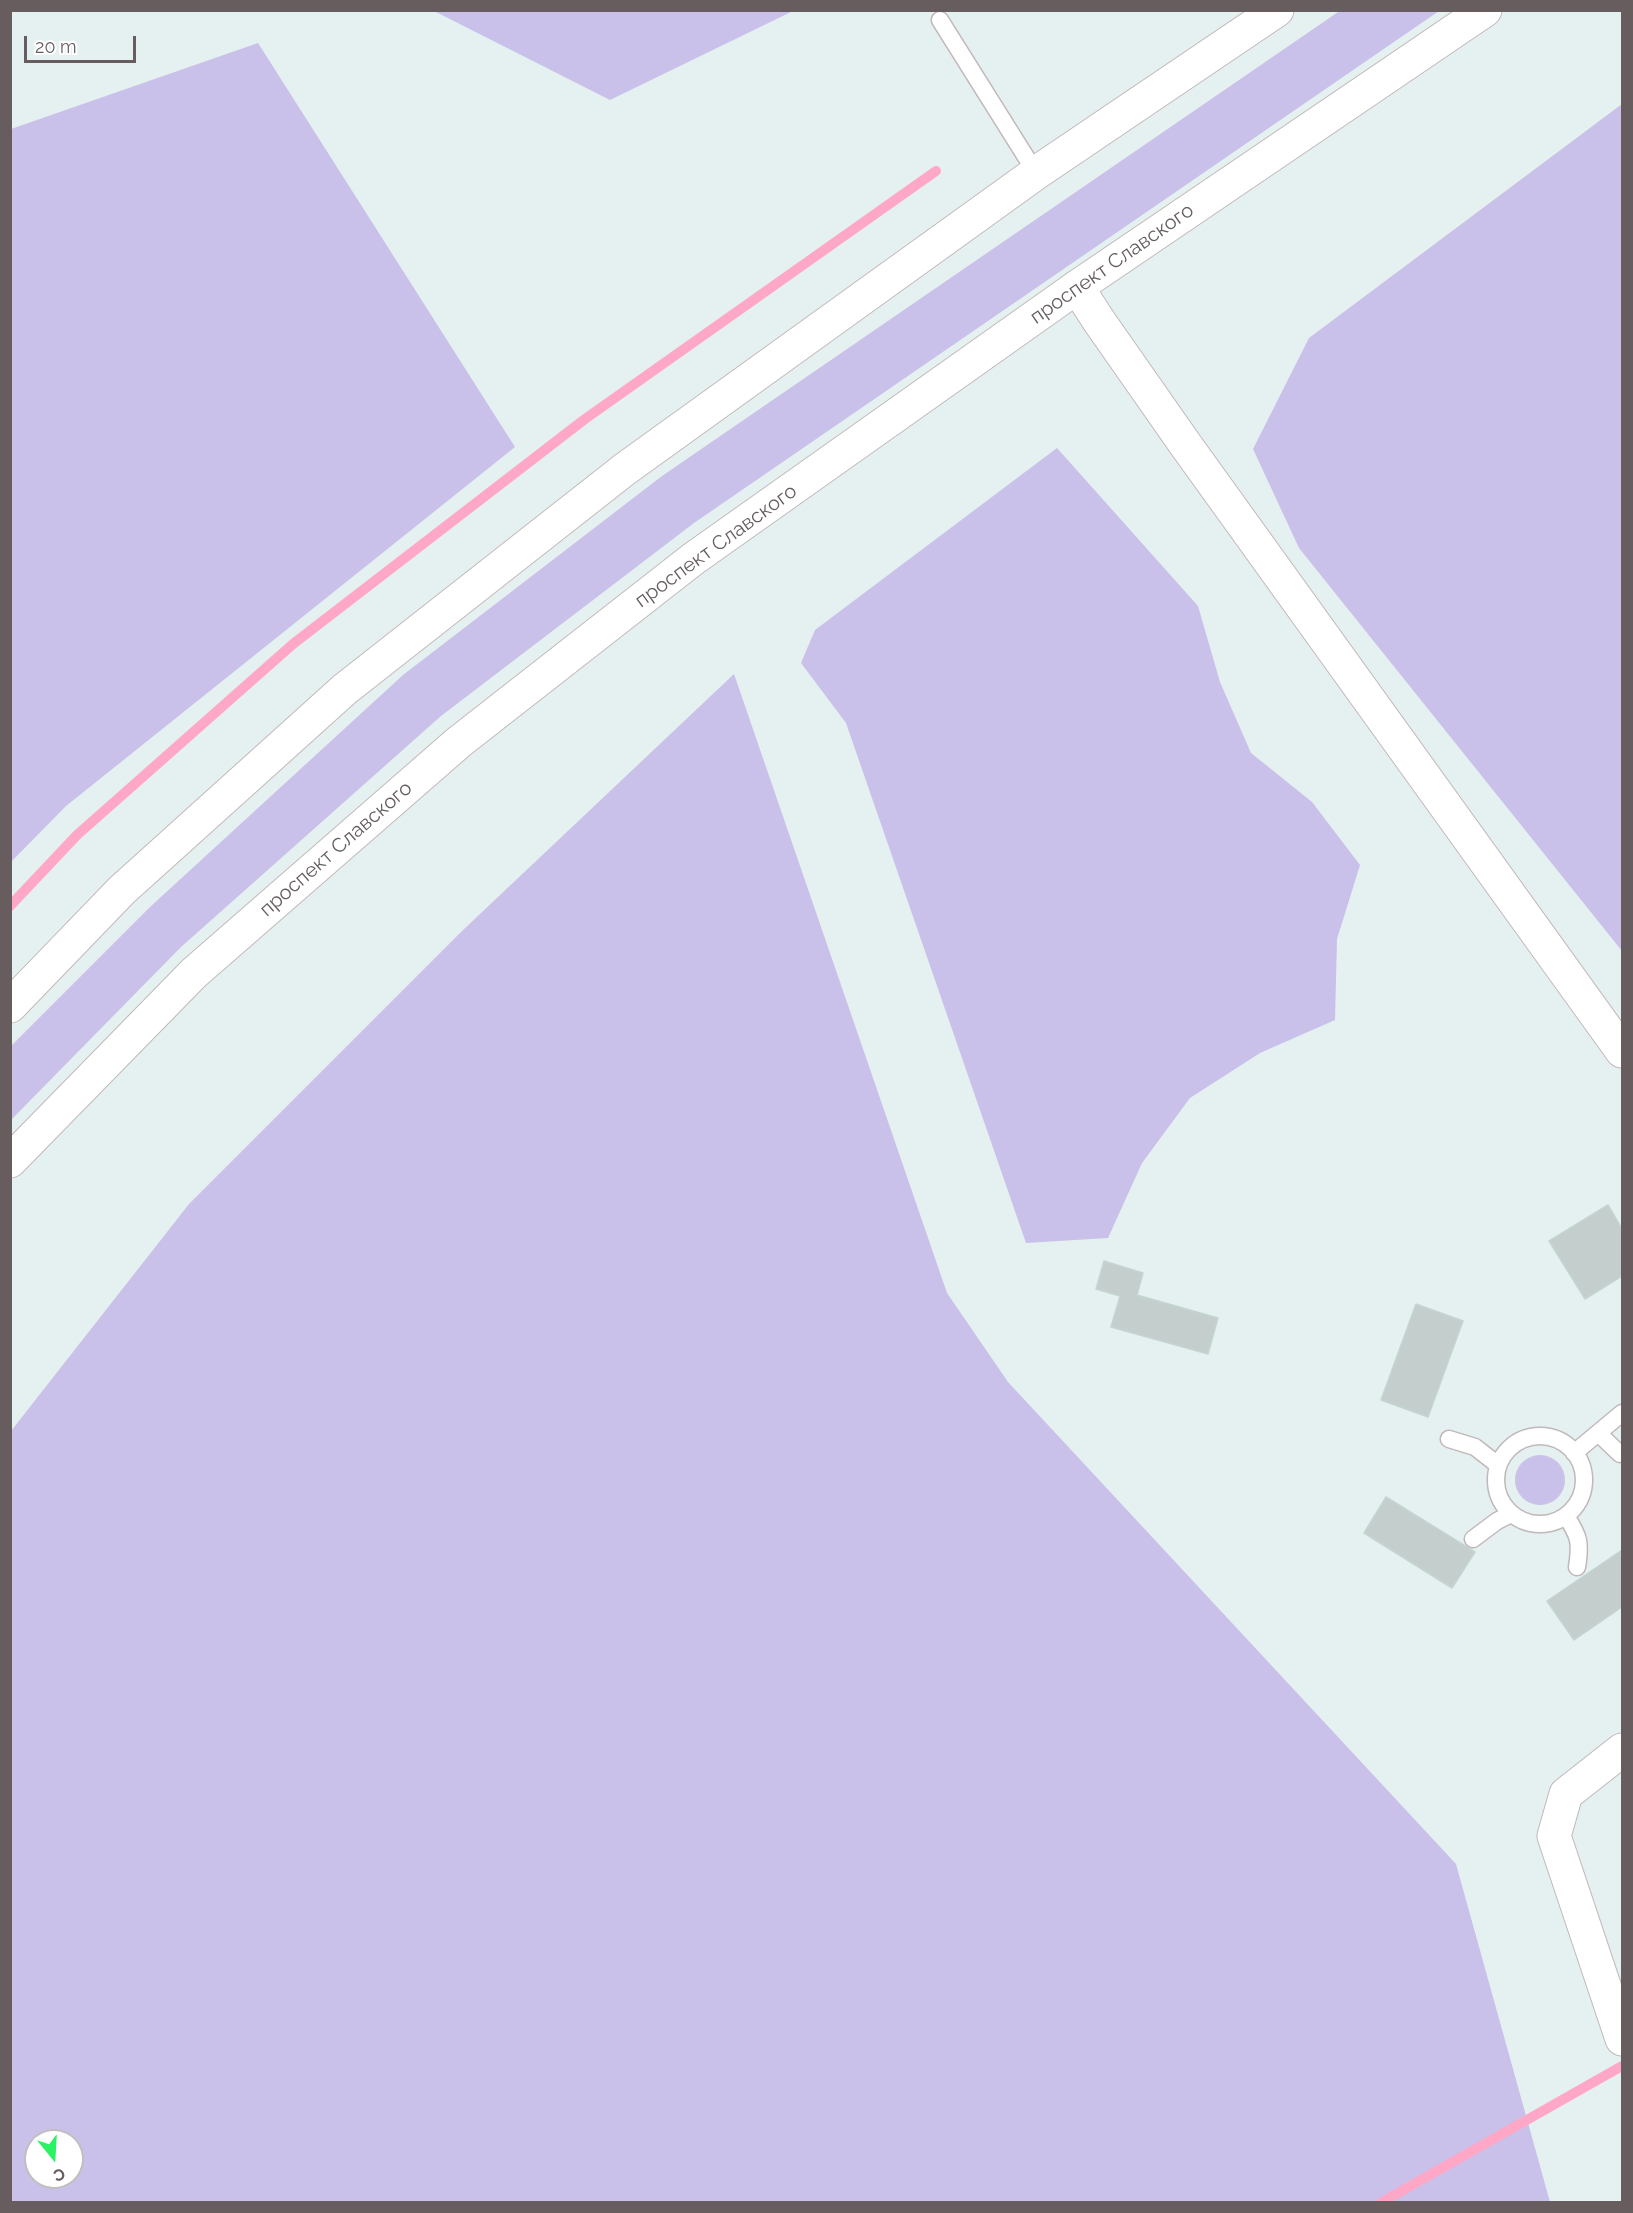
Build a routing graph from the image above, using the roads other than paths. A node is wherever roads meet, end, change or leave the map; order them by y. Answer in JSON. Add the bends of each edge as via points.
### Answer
{"nodes":[{"id":1,"x":1277,"y":10,"type":"edge"},
{"id":2,"x":1485,"y":10,"type":"edge"},
{"id":3,"x":939,"y":20,"type":"dead end"},
{"id":4,"x":1036,"y":173,"type":"junction"},
{"id":5,"x":1077,"y":287,"type":"junction"},
{"id":6,"x":10,"y":1006,"type":"edge"},
{"id":7,"x":1623,"y":1051,"type":"edge"},
{"id":8,"x":10,"y":1161,"type":"edge"},
{"id":9,"x":1623,"y":1413,"type":"edge"},
{"id":10,"x":1598,"y":1433,"type":"junction"},
{"id":11,"x":1449,"y":1439,"type":"dead end"},
{"id":12,"x":1574,"y":1453,"type":"junction"},
{"id":13,"x":1620,"y":1454,"type":"dead end"},
{"id":14,"x":1498,"y":1465,"type":"junction"},
{"id":15,"x":1511,"y":1514,"type":"junction"},
{"id":16,"x":1566,"y":1516,"type":"junction"},
{"id":17,"x":1473,"y":1539,"type":"dead end"},
{"id":18,"x":1577,"y":1567,"type":"dead end"},
{"id":19,"x":1623,"y":1750,"type":"edge"},
{"id":20,"x":1623,"y":2039,"type":"edge"}],
"edges":[{"from":1,"to":4,"type":"main road"},
{"from":2,"to":5,"type":"main road","name":"проспект Славского"},
{"from":3,"to":4,"type":"lane"},
{"from":4,"to":6,"type":"main road","via":[[625,469],[345,689],[122,890]]},
{"from":5,"to":7,"type":"main road","via":[[1185,444]]},
{"from":5,"to":8,"type":"main road","name":"проспект Славского","via":[[693,560],[459,741],[194,974]]},
{"from":9,"to":10,"type":"lane"},
{"from":10,"to":12,"type":"lane"},
{"from":10,"to":13,"type":"lane"},
{"from":11,"to":14,"type":"lane","via":[[1475,1447]]},
{"from":12,"to":14,"type":"lane","via":[[1553,1438],[1527,1438],[1514,1444]]},
{"from":12,"to":16,"type":"lane","via":[[1584,1479],[1579,1499]]},
{"from":14,"to":15,"type":"lane","via":[[1497,1492]]},
{"from":15,"to":16,"type":"lane","via":[[1538,1524]]},
{"from":15,"to":17,"type":"lane"},
{"from":16,"to":18,"type":"lane","via":[[1578,1535]]},
{"from":19,"to":20,"type":"main road","via":[[1566,1794],[1554,1836]]}]}
